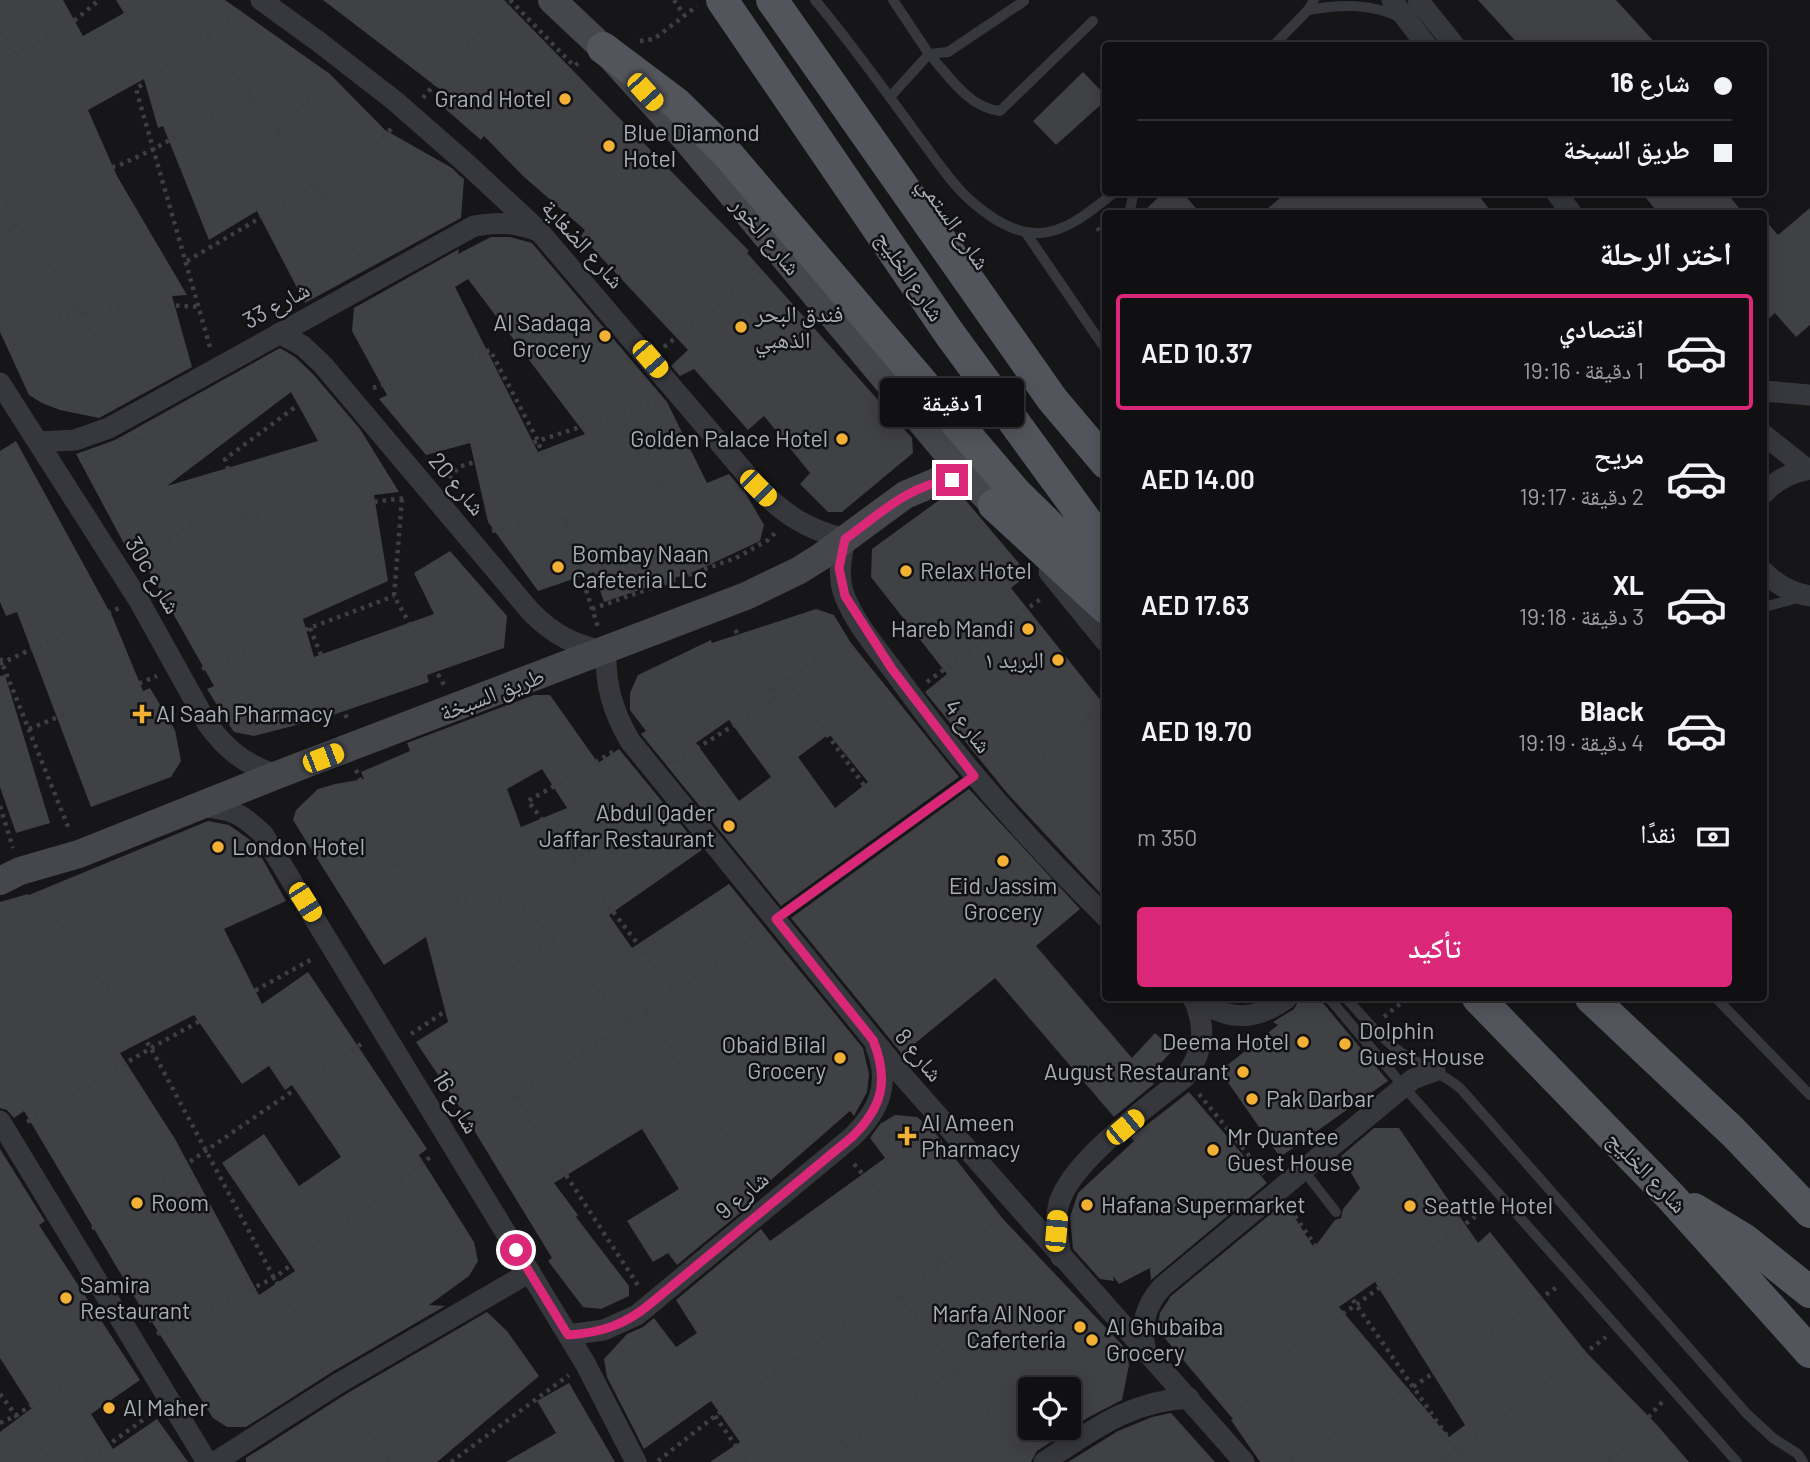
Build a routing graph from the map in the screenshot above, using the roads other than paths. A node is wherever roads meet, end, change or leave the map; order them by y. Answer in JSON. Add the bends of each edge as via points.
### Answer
{"nodes":[{"id":1,"x":552,"y":0,"type":"edge"},
{"id":2,"x":722,"y":0,"type":"edge"},
{"id":3,"x":772,"y":0,"type":"edge"},
{"id":4,"x":798,"y":0,"type":"edge"},
{"id":5,"x":815,"y":0,"type":"edge"},
{"id":6,"x":893,"y":0,"type":"edge"},
{"id":7,"x":1392,"y":0,"type":"edge"},
{"id":8,"x":1418,"y":0,"type":"edge"},
{"id":9,"x":1024,"y":1,"type":"edge"},
{"id":10,"x":253,"y":4,"type":"edge"},
{"id":11,"x":1311,"y":5,"type":"edge"},
{"id":12,"x":1093,"y":21,"type":"dead end"},
{"id":13,"x":1410,"y":23,"type":"junction"},
{"id":14,"x":1277,"y":42,"type":"edge"},
{"id":15,"x":1424,"y":42,"type":"edge"},
{"id":16,"x":1452,"y":42,"type":"edge"},
{"id":17,"x":603,"y":48,"type":"junction"},
{"id":18,"x":929,"y":54,"type":"junction"},
{"id":19,"x":890,"y":97,"type":"junction"},
{"id":20,"x":1109,"y":196,"type":"edge"},
{"id":21,"x":539,"y":231,"type":"junction"},
{"id":22,"x":1026,"y":233,"type":"junction"},
{"id":23,"x":279,"y":333,"type":"junction"},
{"id":24,"x":1102,"y":344,"type":"edge"},
{"id":25,"x":0,"y":383,"type":"edge"},
{"id":26,"x":1767,"y":391,"type":"edge"},
{"id":27,"x":1810,"y":395,"type":"edge"},
{"id":28,"x":1767,"y":437,"type":"edge"},
{"id":29,"x":40,"y":442,"type":"junction"},
{"id":30,"x":1102,"y":442,"type":"edge"},
{"id":31,"x":1102,"y":458,"type":"edge"},
{"id":32,"x":1809,"y":469,"type":"edge"},
{"id":33,"x":968,"y":478,"type":"junction"},
{"id":34,"x":1767,"y":490,"type":"edge"},
{"id":35,"x":994,"y":505,"type":"junction"},
{"id":36,"x":845,"y":539,"type":"junction"},
{"id":37,"x":1102,"y":543,"type":"edge"},
{"id":38,"x":1102,"y":574,"type":"edge"},
{"id":39,"x":1767,"y":575,"type":"edge"},
{"id":40,"x":1808,"y":596,"type":"edge"},
{"id":41,"x":1102,"y":604,"type":"edge"},
{"id":42,"x":1767,"y":606,"type":"edge"},
{"id":43,"x":1102,"y":637,"type":"edge"},
{"id":44,"x":606,"y":651,"type":"junction"},
{"id":45,"x":277,"y":775,"type":"junction"},
{"id":46,"x":974,"y":776,"type":"junction"},
{"id":47,"x":199,"y":807,"type":"junction"},
{"id":48,"x":10,"y":876,"type":"edge"},
{"id":49,"x":1102,"y":914,"type":"edge"},
{"id":50,"x":776,"y":919,"type":"junction"},
{"id":51,"x":1195,"y":1001,"type":"edge"},
{"id":52,"x":1199,"y":1001,"type":"edge"},
{"id":53,"x":1282,"y":1001,"type":"edge"},
{"id":54,"x":1332,"y":1001,"type":"edge"},
{"id":55,"x":1349,"y":1001,"type":"edge"},
{"id":56,"x":1481,"y":1001,"type":"edge"},
{"id":57,"x":1594,"y":1001,"type":"edge"},
{"id":58,"x":1719,"y":1001,"type":"edge"},
{"id":59,"x":873,"y":1040,"type":"junction"},
{"id":60,"x":1435,"y":1070,"type":"junction"},
{"id":61,"x":1404,"y":1087,"type":"junction"},
{"id":62,"x":1810,"y":1095,"type":"edge"},
{"id":63,"x":4,"y":1127,"type":"edge"},
{"id":64,"x":1732,"y":1132,"type":"junction"},
{"id":65,"x":1304,"y":1171,"type":"junction"},
{"id":66,"x":1810,"y":1196,"type":"edge"},
{"id":67,"x":1671,"y":1197,"type":"junction"},
{"id":68,"x":1336,"y":1212,"type":"dead end"},
{"id":69,"x":1810,"y":1212,"type":"edge"},
{"id":70,"x":1061,"y":1257,"type":"junction"},
{"id":71,"x":530,"y":1272,"type":"junction"},
{"id":72,"x":1810,"y":1292,"type":"edge"},
{"id":73,"x":1776,"y":1316,"type":"junction"},
{"id":74,"x":568,"y":1335,"type":"junction"},
{"id":75,"x":1145,"y":1349,"type":"junction"},
{"id":76,"x":1810,"y":1352,"type":"edge"},
{"id":77,"x":1810,"y":1376,"type":"edge"},
{"id":78,"x":1189,"y":1398,"type":"junction"},
{"id":79,"x":207,"y":1462,"type":"edge"},
{"id":80,"x":215,"y":1462,"type":"edge"},
{"id":81,"x":636,"y":1462,"type":"edge"},
{"id":82,"x":1044,"y":1462,"type":"edge"},
{"id":83,"x":1244,"y":1462,"type":"edge"},
{"id":84,"x":1737,"y":1462,"type":"edge"},
{"id":85,"x":1803,"y":1462,"type":"edge"}],
"edges":[{"from":1,"to":17,"type":"street","name":"شارع الخور"},
{"from":2,"to":37,"type":"main road","name":"شارع الخليج","via":[[949,333]]},
{"from":3,"to":31,"type":"main road","name":"شارع الخليج","via":[[1052,399]]},
{"from":4,"to":30,"type":"main road","name":"شارع الستمي","via":[[1072,391]]},
{"from":5,"to":19,"type":"lane"},
{"from":6,"to":18,"type":"lane"},
{"from":7,"to":13,"type":"street"},
{"from":8,"to":16,"type":"street"},
{"from":9,"to":18,"type":"lane","via":[[948,52]]},
{"from":10,"to":21,"type":"street","name":"شارع الضغاية","via":[[343,60]]},
{"from":11,"to":13,"type":"lane","via":[[1353,5],[1392,13]]},
{"from":11,"to":14,"type":"lane"},
{"from":12,"to":18,"type":"lane","via":[[1000,111],[974,103]]},
{"from":13,"to":15,"type":"street"},
{"from":17,"to":33,"type":"street","name":"شارع الخور","via":[[677,128]]},
{"from":17,"to":38,"type":"main road","via":[[676,103],[726,152],[1016,493]]},
{"from":18,"to":19,"type":"lane"},
{"from":19,"to":22,"type":"lane","via":[[969,199]]},
{"from":20,"to":22,"type":"lane","via":[[1057,230]]},
{"from":21,"to":23,"type":"street","name":"شارع 33","via":[[496,222],[474,226]]},
{"from":21,"to":36,"type":"street","name":"شارع الضغاية","via":[[758,488],[791,518]]},
{"from":22,"to":24,"type":"lane"},
{"from":23,"to":29,"type":"street","name":"شارع 33","via":[[88,437]]},
{"from":23,"to":44,"type":"street","name":"شارع 20","via":[[303,346],[334,378],[546,627],[584,648]]},
{"from":25,"to":29,"type":"street","name":"30c شارع"},
{"from":26,"to":27,"type":"street"},
{"from":28,"to":32,"type":"street"},
{"from":29,"to":45,"type":"street","name":"30c شارع","via":[[220,742],[236,757]]},
{"from":32,"to":34,"type":"street","via":[[1777,480]]},
{"from":33,"to":35,"type":"street","name":"شارع الخور"},
{"from":33,"to":36,"type":"street","name":"طريق السبخة","via":[[920,487]]},
{"from":35,"to":41,"type":"main road"},
{"from":35,"to":43,"type":"street","name":"شارع الخور"},
{"from":36,"to":44,"type":"street","name":"طريق السبخة","via":[[772,584]]},
{"from":36,"to":46,"type":"street","name":"شارع 4","via":[[839,568],[845,596],[863,628]]},
{"from":39,"to":40,"type":"street","via":[[1790,591]]},
{"from":40,"to":42,"type":"lane"},
{"from":44,"to":45,"type":"street","name":"طريق السبخة"},
{"from":44,"to":50,"type":"street","name":"شارع 8","via":[[610,699],[630,741]]},
{"from":45,"to":47,"type":"street","name":"طريق السبخة"},
{"from":46,"to":49,"type":"street","name":"شارع 4"},
{"from":46,"to":50,"type":"lane"},
{"from":47,"to":48,"type":"street","name":"طريق السبخة"},
{"from":47,"to":71,"type":"street","name":"شارع 16","via":[[223,808],[246,817],[263,834]]},
{"from":50,"to":59,"type":"street","name":"شارع 8"},
{"from":51,"to":70,"type":"street","via":[[1203,1028],[1201,1046],[1185,1077],[1086,1160],[1069,1181],[1059,1205],[1056,1231]]},
{"from":52,"to":53,"type":"street","via":[[1229,1015],[1249,1016]]},
{"from":54,"to":61,"type":"lane"},
{"from":55,"to":60,"type":"lane","via":[[1387,1042]]},
{"from":56,"to":67,"type":"main road","name":"شارع الخليج"},
{"from":57,"to":64,"type":"main road"},
{"from":58,"to":62,"type":"lane"},
{"from":59,"to":70,"type":"street","name":"شارع 8"},
{"from":59,"to":74,"type":"street","name":"شارع 9","via":[[883,1082],[867,1122],[650,1304],[604,1331]]},
{"from":60,"to":61,"type":"street"},
{"from":60,"to":85,"type":"lane","via":[[1461,1089],[1747,1414]]},
{"from":61,"to":65,"type":"street"},
{"from":61,"to":84,"type":"lane"},
{"from":63,"to":79,"type":"street"},
{"from":64,"to":66,"type":"main road"},
{"from":64,"to":69,"type":"main road"},
{"from":65,"to":68,"type":"lane"},
{"from":65,"to":75,"type":"street","via":[[1162,1287],[1144,1316]]},
{"from":67,"to":72,"type":"main road","via":[[1745,1240]]},
{"from":67,"to":73,"type":"main road","name":"شارع الخليج"},
{"from":70,"to":75,"type":"street","name":"شارع 8"},
{"from":71,"to":74,"type":"street","name":"شارع 16"},
{"from":71,"to":80,"type":"street","via":[[339,1383]]},
{"from":73,"to":76,"type":"main road","name":"شارع الخليج"},
{"from":73,"to":77,"type":"main road"},
{"from":74,"to":81,"type":"street","name":"شارع 16"},
{"from":75,"to":78,"type":"street","name":"شارع 8"},
{"from":78,"to":82,"type":"street","via":[[1134,1408]]},
{"from":78,"to":83,"type":"street","name":"شارع 8"}]}
